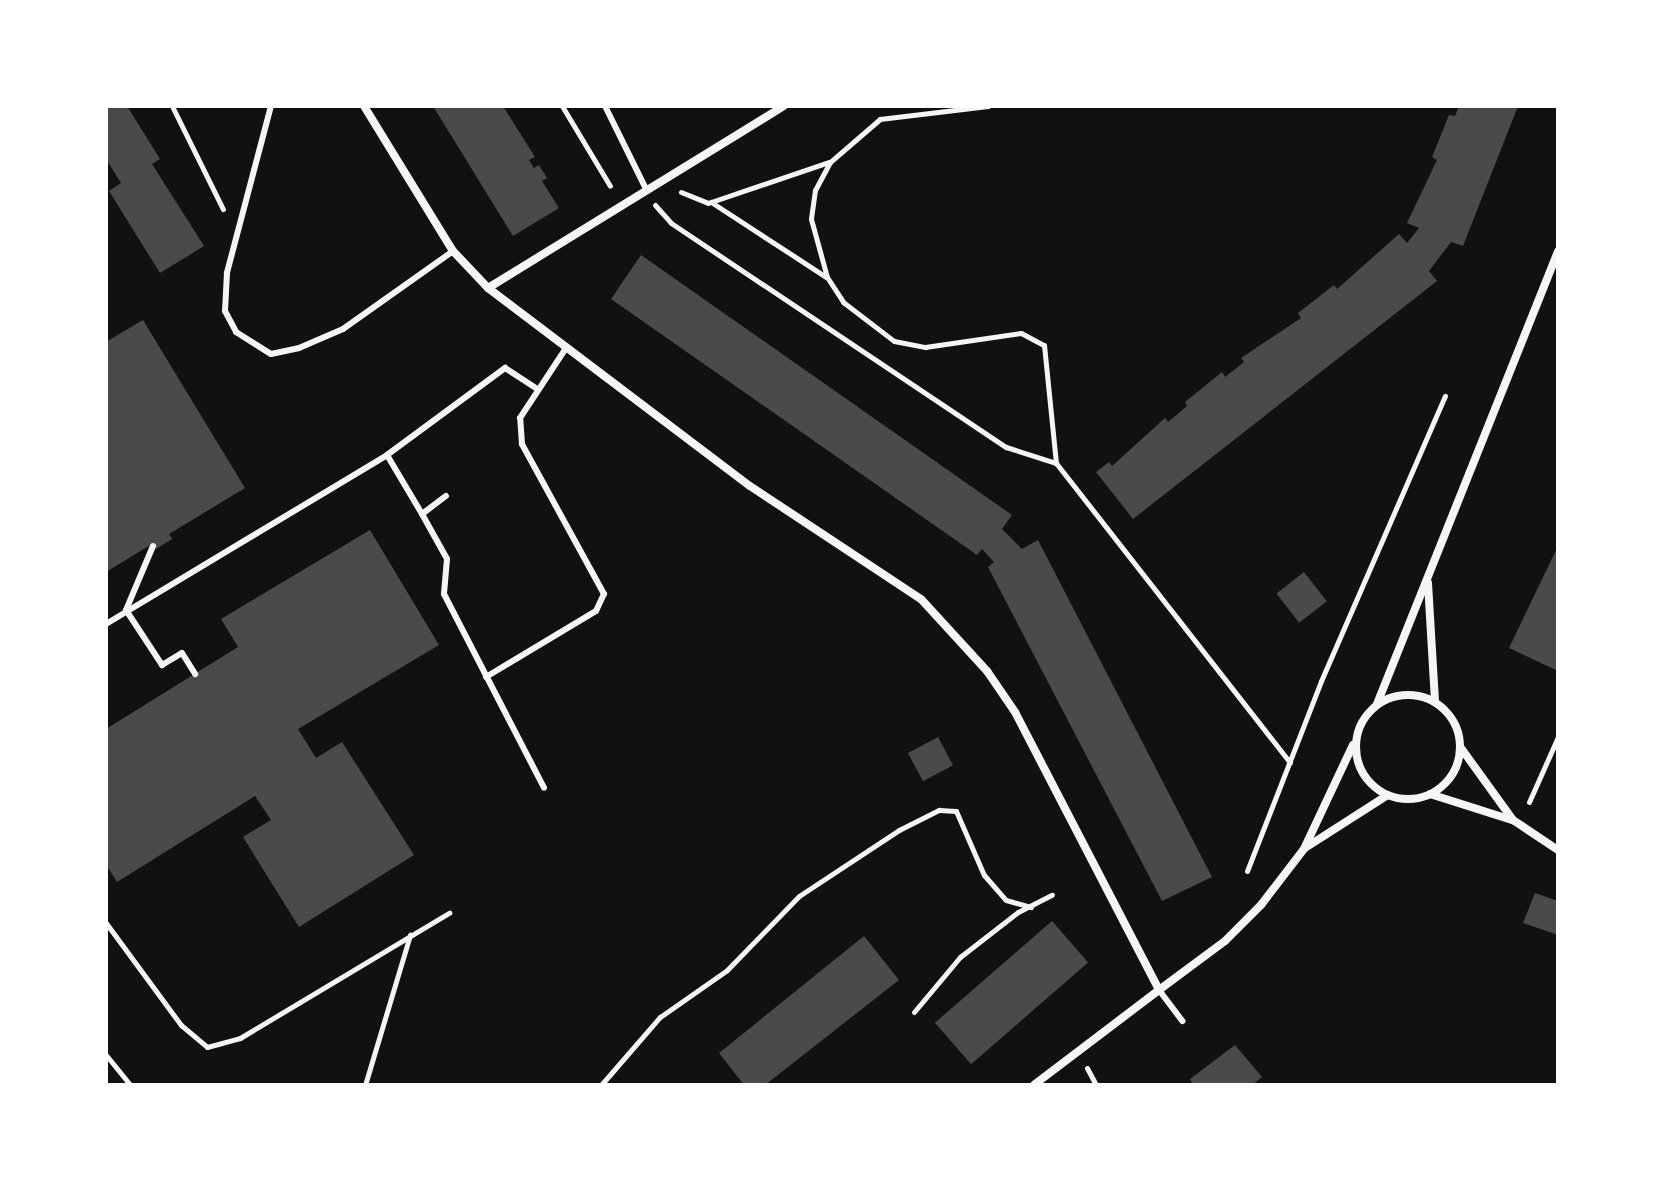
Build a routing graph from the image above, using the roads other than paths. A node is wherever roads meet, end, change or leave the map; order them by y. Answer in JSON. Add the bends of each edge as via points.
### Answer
{"nodes":[{"id":1,"x":271,"y":106,"type":"edge"},
{"id":2,"x":364,"y":106,"type":"edge"},
{"id":3,"x":605,"y":106,"type":"edge"},
{"id":4,"x":784,"y":106,"type":"edge"},
{"id":5,"x":645,"y":192,"type":"junction"},
{"id":6,"x":453,"y":251,"type":"junction"},
{"id":7,"x":1558,"y":251,"type":"edge"},
{"id":8,"x":488,"y":288,"type":"junction"},
{"id":9,"x":566,"y":348,"type":"junction"},
{"id":10,"x":537,"y":389,"type":"junction"},
{"id":11,"x":387,"y":455,"type":"junction"},
{"id":12,"x":446,"y":496,"type":"dead end"},
{"id":13,"x":422,"y":514,"type":"junction"},
{"id":14,"x":153,"y":546,"type":"dead end"},
{"id":15,"x":1428,"y":582,"type":"junction"},
{"id":16,"x":126,"y":610,"type":"junction"},
{"id":17,"x":106,"y":624,"type":"edge"},
{"id":18,"x":195,"y":674,"type":"dead end"},
{"id":19,"x":486,"y":677,"type":"junction"},
{"id":20,"x":1435,"y":701,"type":"junction"},
{"id":21,"x":1377,"y":704,"type":"junction"},
{"id":22,"x":1356,"y":740,"type":"junction"},
{"id":23,"x":1461,"y":747,"type":"junction"},
{"id":24,"x":544,"y":788,"type":"dead end"},
{"id":25,"x":1430,"y":794,"type":"junction"},
{"id":26,"x":1388,"y":795,"type":"junction"},
{"id":27,"x":1513,"y":820,"type":"junction"},
{"id":28,"x":1304,"y":849,"type":"junction"},
{"id":29,"x":1558,"y":850,"type":"edge"},
{"id":30,"x":1159,"y":990,"type":"junction"},
{"id":31,"x":1182,"y":1021,"type":"dead end"},
{"id":32,"x":1034,"y":1085,"type":"edge"}],
"edges":[{"from":1,"to":6,"type":"lane","via":[[227,273],[225,311],[236,332],[271,354],[343,329]]},
{"from":2,"to":6,"type":"street"},
{"from":3,"to":5,"type":"lane"},
{"from":4,"to":5,"type":"street"},
{"from":5,"to":8,"type":"street"},
{"from":6,"to":8,"type":"street"},
{"from":7,"to":15,"type":"street"},
{"from":8,"to":9,"type":"street"},
{"from":9,"to":10,"type":"lane"},
{"from":9,"to":30,"type":"street","via":[[750,486],[921,599],[987,671],[1015,712]]},
{"from":10,"to":11,"type":"lane","via":[[505,368]]},
{"from":10,"to":19,"type":"lane","via":[[520,418],[522,444],[604,594],[596,611]]},
{"from":11,"to":13,"type":"lane"},
{"from":11,"to":16,"type":"lane"},
{"from":12,"to":13,"type":"lane"},
{"from":13,"to":19,"type":"lane","via":[[447,559],[444,594]]},
{"from":14,"to":16,"type":"lane"},
{"from":15,"to":20,"type":"street"},
{"from":15,"to":21,"type":"street","via":[[1406,622]]},
{"from":16,"to":17,"type":"lane"},
{"from":16,"to":18,"type":"lane","via":[[162,665],[182,653]]},
{"from":19,"to":24,"type":"lane"},
{"from":20,"to":21,"type":"street","via":[[1405,695]]},
{"from":20,"to":23,"type":"street","via":[[1454,721]]},
{"from":21,"to":22,"type":"street","via":[[1363,720]]},
{"from":22,"to":26,"type":"street","via":[[1362,773]]},
{"from":22,"to":28,"type":"street"},
{"from":23,"to":25,"type":"street","via":[[1452,775]]},
{"from":23,"to":27,"type":"street"},
{"from":25,"to":26,"type":"street","via":[[1409,799]]},
{"from":25,"to":27,"type":"street"},
{"from":26,"to":28,"type":"street"},
{"from":27,"to":29,"type":"street"},
{"from":28,"to":30,"type":"street","via":[[1225,941]]},
{"from":30,"to":31,"type":"lane"},
{"from":30,"to":32,"type":"street"}]}
